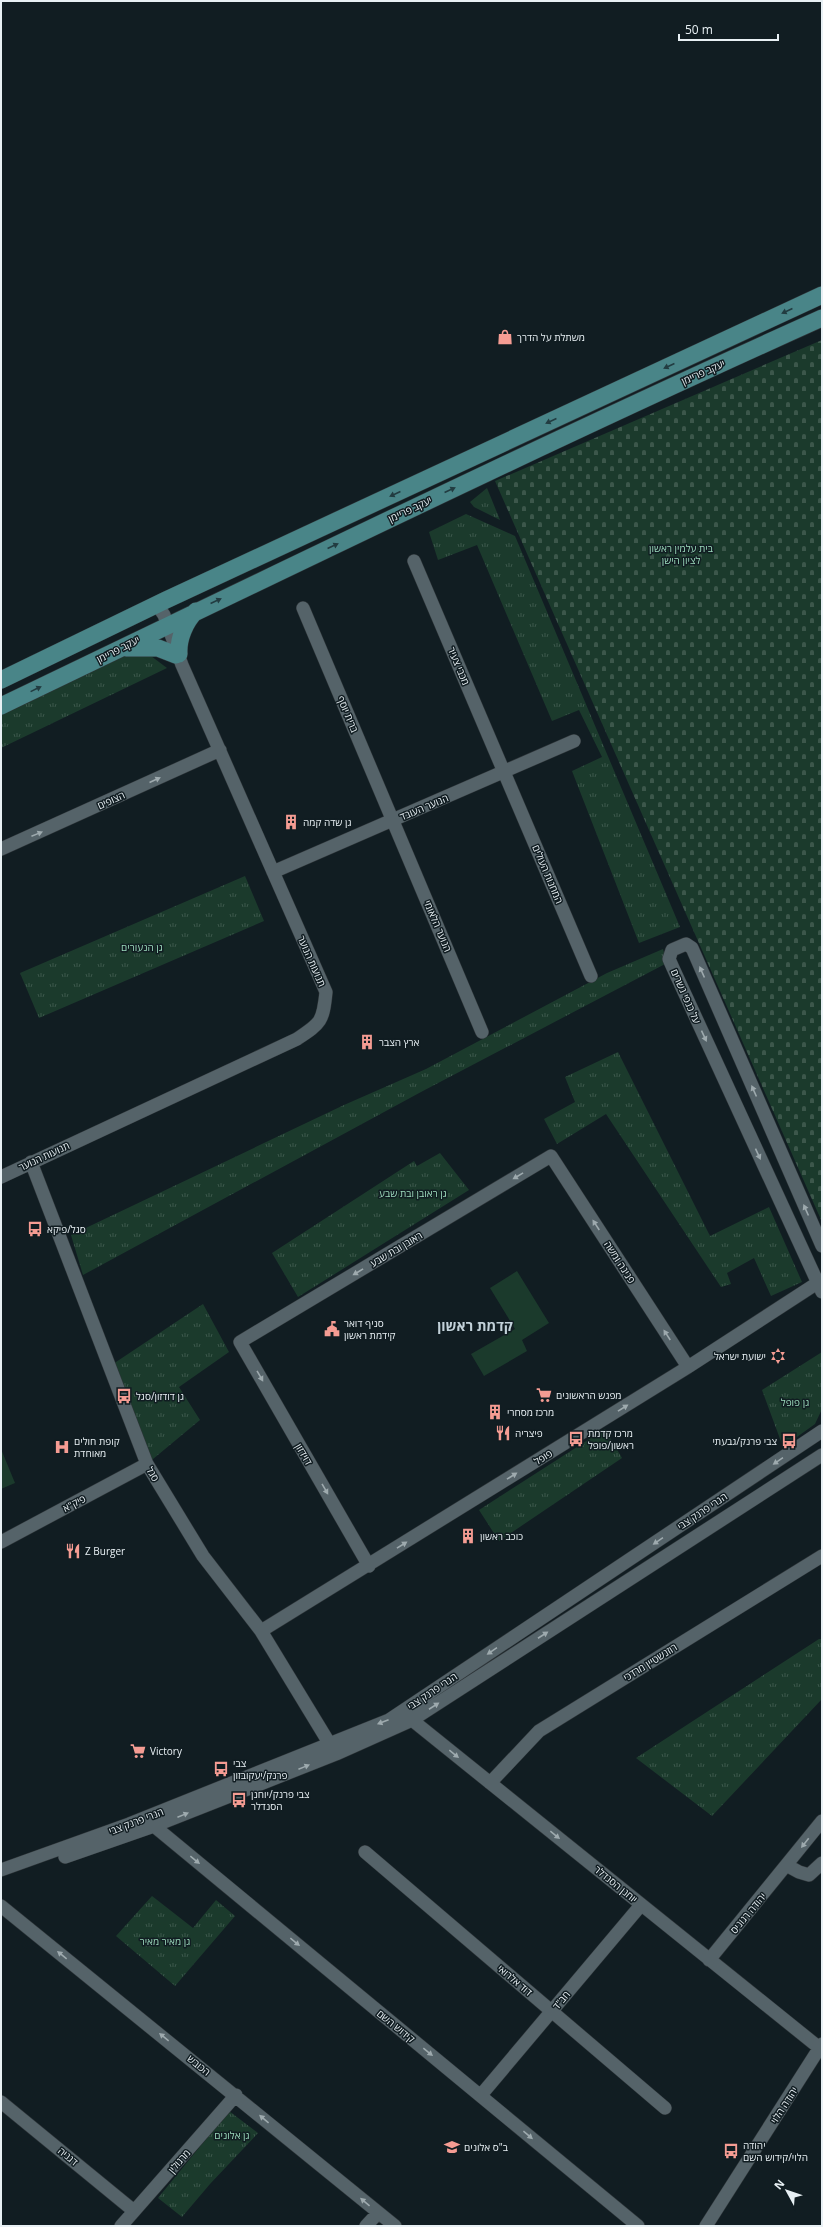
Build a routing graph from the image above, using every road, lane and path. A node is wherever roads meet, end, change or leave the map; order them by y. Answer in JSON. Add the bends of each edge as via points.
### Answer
{"nodes":[{"id":1,"x":822,"y":295,"type":"edge"},
{"id":2,"x":822,"y":318,"type":"edge"},
{"id":3,"x":414,"y":561,"type":"dead end"},
{"id":4,"x":157,"y":605,"type":"junction"},
{"id":5,"x":303,"y":608,"type":"dead end"},
{"id":6,"x":198,"y":610,"type":"junction"},
{"id":7,"x":165,"y":626,"type":"junction"},
{"id":8,"x":120,"y":648,"type":"junction"},
{"id":9,"x":179,"y":658,"type":"junction"},
{"id":10,"x":1,"y":680,"type":"edge"},
{"id":11,"x":1,"y":706,"type":"edge"},
{"id":12,"x":574,"y":741,"type":"dead end"},
{"id":13,"x":220,"y":750,"type":"junction"},
{"id":14,"x":505,"y":772,"type":"junction"},
{"id":15,"x":393,"y":820,"type":"junction"},
{"id":16,"x":1,"y":849,"type":"edge"},
{"id":17,"x":273,"y":872,"type":"junction"},
{"id":18,"x":591,"y":976,"type":"dead end"},
{"id":19,"x":482,"y":1032,"type":"dead end"},
{"id":20,"x":551,"y":1156,"type":"joint"},
{"id":21,"x":31,"y":1162,"type":"junction"},
{"id":22,"x":1,"y":1176,"type":"edge"},
{"id":23,"x":822,"y":1246,"type":"edge"},
{"id":24,"x":821,"y":1285,"type":"edge"},
{"id":25,"x":240,"y":1342,"type":"joint"},
{"id":26,"x":688,"y":1367,"type":"junction"},
{"id":27,"x":822,"y":1431,"type":"edge"},
{"id":28,"x":822,"y":1455,"type":"edge"},
{"id":29,"x":147,"y":1464,"type":"junction"},
{"id":30,"x":1,"y":1542,"type":"edge"},
{"id":31,"x":822,"y":1556,"type":"edge"},
{"id":32,"x":369,"y":1566,"type":"junction"},
{"id":33,"x":261,"y":1631,"type":"junction"},
{"id":34,"x":412,"y":1720,"type":"junction"},
{"id":35,"x":333,"y":1748,"type":"junction"},
{"id":36,"x":490,"y":1783,"type":"junction"},
{"id":37,"x":822,"y":1821,"type":"edge"},
{"id":38,"x":154,"y":1826,"type":"junction"},
{"id":39,"x":365,"y":1852,"type":"dead end"},
{"id":40,"x":822,"y":1863,"type":"edge"},
{"id":41,"x":788,"y":1866,"type":"junction"},
{"id":42,"x":1,"y":1870,"type":"edge"},
{"id":43,"x":1,"y":1879,"type":"edge"},
{"id":44,"x":641,"y":1905,"type":"junction"},
{"id":45,"x":1,"y":1906,"type":"edge"},
{"id":46,"x":709,"y":1960,"type":"junction"},
{"id":47,"x":552,"y":2012,"type":"junction"},
{"id":48,"x":821,"y":2048,"type":"edge"},
{"id":49,"x":236,"y":2095,"type":"junction"},
{"id":50,"x":481,"y":2095,"type":"junction"},
{"id":51,"x":1,"y":2102,"type":"edge"},
{"id":52,"x":665,"y":2108,"type":"dead end"},
{"id":53,"x":134,"y":2211,"type":"junction"},
{"id":54,"x":378,"y":2213,"type":"junction"},
{"id":55,"x":122,"y":2226,"type":"edge"},
{"id":56,"x":366,"y":2226,"type":"edge"},
{"id":57,"x":395,"y":2226,"type":"edge"},
{"id":58,"x":638,"y":2226,"type":"edge"},
{"id":59,"x":706,"y":2226,"type":"edge"}],
"edges":[{"from":1,"to":4,"type":"main road","name":"יעקב פריימן","one_way":true},
{"from":6,"to":2,"type":"main road","name":"יעקב פריימן","one_way":true,"via":[[638,401]]},
{"from":3,"to":14,"type":"street","name":"מכבי צעיר"},
{"from":4,"to":7,"type":"street","name":"תנועות הנוער"},
{"from":4,"to":10,"type":"main road","name":"יעקב פריימן"},
{"from":5,"to":15,"type":"street","name":"ברית יוסף"},
{"from":6,"to":7,"type":"main road","name":"יעקב פריימן"},
{"from":6,"to":9,"type":"main road","via":[[185,626],[178,646]]},
{"from":7,"to":8,"type":"main road","name":"יעקב פריימן"},
{"from":7,"to":9,"type":"street","name":"תנועות הנוער"},
{"from":8,"to":9,"type":"main road","via":[[158,648]]},
{"from":11,"to":8,"type":"main road","name":"יעקב פריימן","one_way":true},
{"from":9,"to":13,"type":"street","name":"תנועות הנוער"},
{"from":12,"to":14,"type":"street","name":"הנוער העובד"},
{"from":16,"to":13,"type":"street","name":"הצופים","one_way":true},
{"from":13,"to":17,"type":"street","name":"תנועות הנוער"},
{"from":14,"to":15,"type":"street","name":"הנוער העובד"},
{"from":14,"to":18,"type":"street","name":"המחנות העולים"},
{"from":15,"to":17,"type":"street","name":"הנוער העובד"},
{"from":15,"to":19,"type":"street","name":"הנוער הלאומי"},
{"from":17,"to":21,"type":"street","name":"תנועות הנוער","via":[[326,992],[319,1024],[297,1039]]},
{"from":20,"to":25,"type":"street","name":"ראובן ובת שבע","one_way":true},
{"from":26,"to":20,"type":"street","name":"פנינה ומשה","one_way":true},
{"from":21,"to":22,"type":"street","name":"תנועות הנוער"},
{"from":21,"to":29,"type":"street","name":"סגל"},
{"from":23,"to":24,"type":"street","name":"על כנפי נשרים","one_way":true,"via":[[692,948],[686,944],[672,950],[670,958],[673,968]]},
{"from":24,"to":26,"type":"street","name":"פופל"},
{"from":25,"to":32,"type":"street","name":"דוידזון","one_way":true},
{"from":32,"to":26,"type":"street","name":"פופל","one_way":true},
{"from":27,"to":35,"type":"street","name":"הנרי פרנק צבי","one_way":true,"via":[[389,1720]]},
{"from":34,"to":28,"type":"street","name":"הנרי פרנק צבי","one_way":true},
{"from":29,"to":30,"type":"street","name":"פיק\"א"},
{"from":29,"to":33,"type":"street","name":"סגל","via":[[203,1556]]},
{"from":31,"to":36,"type":"street","name":"רוזנשטיין מרדכי","via":[[539,1732]]},
{"from":32,"to":33,"type":"street","name":"פופל"},
{"from":33,"to":35,"type":"street","name":"סגל"},
{"from":34,"to":35,"type":"street","name":"הנרי פרנק צבי"},
{"from":34,"to":36,"type":"street","name":"יוחנן הסנדלר","one_way":true},
{"from":38,"to":35,"type":"street","name":"הנרי פרנק צבי","one_way":true},
{"from":35,"to":42,"type":"street","name":"הנרי פרנק צבי"},
{"from":36,"to":44,"type":"street","name":"יוחנן הסנדלר","one_way":true},
{"from":37,"to":41,"type":"street","name":"יהודה רגוניס","one_way":true},
{"from":38,"to":43,"type":"street","name":"הנרי פרנק צבי"},
{"from":38,"to":50,"type":"street","name":"קידוש השם","one_way":true},
{"from":39,"to":47,"type":"street","name":"דוד אלרואי"},
{"from":40,"to":41,"type":"street","via":[[809,1875]]},
{"from":41,"to":46,"type":"street","name":"יהודה רגוניס"},
{"from":44,"to":46,"type":"street","name":"יוחנן הסנדלר"},
{"from":44,"to":47,"type":"street","name":"חב\"ד"},
{"from":49,"to":45,"type":"street","name":"הכובש","one_way":true},
{"from":46,"to":48,"type":"street","name":"יוחנן הסנדלר"},
{"from":47,"to":50,"type":"street","name":"חב\"ד"},
{"from":47,"to":52,"type":"street","name":"דוד אלרואי"},
{"from":48,"to":59,"type":"street","name":"יהודה הלוי"},
{"from":49,"to":53,"type":"street","name":"מרגולין"},
{"from":54,"to":49,"type":"street","name":"הכובש","one_way":true},
{"from":50,"to":58,"type":"street","name":"קידוש השם","one_way":true},
{"from":51,"to":53,"type":"street","name":"דגניה"},
{"from":53,"to":55,"type":"street","name":"מרגולין"},
{"from":54,"to":56,"type":"street"},
{"from":54,"to":57,"type":"street","name":"הכובש"}]}
